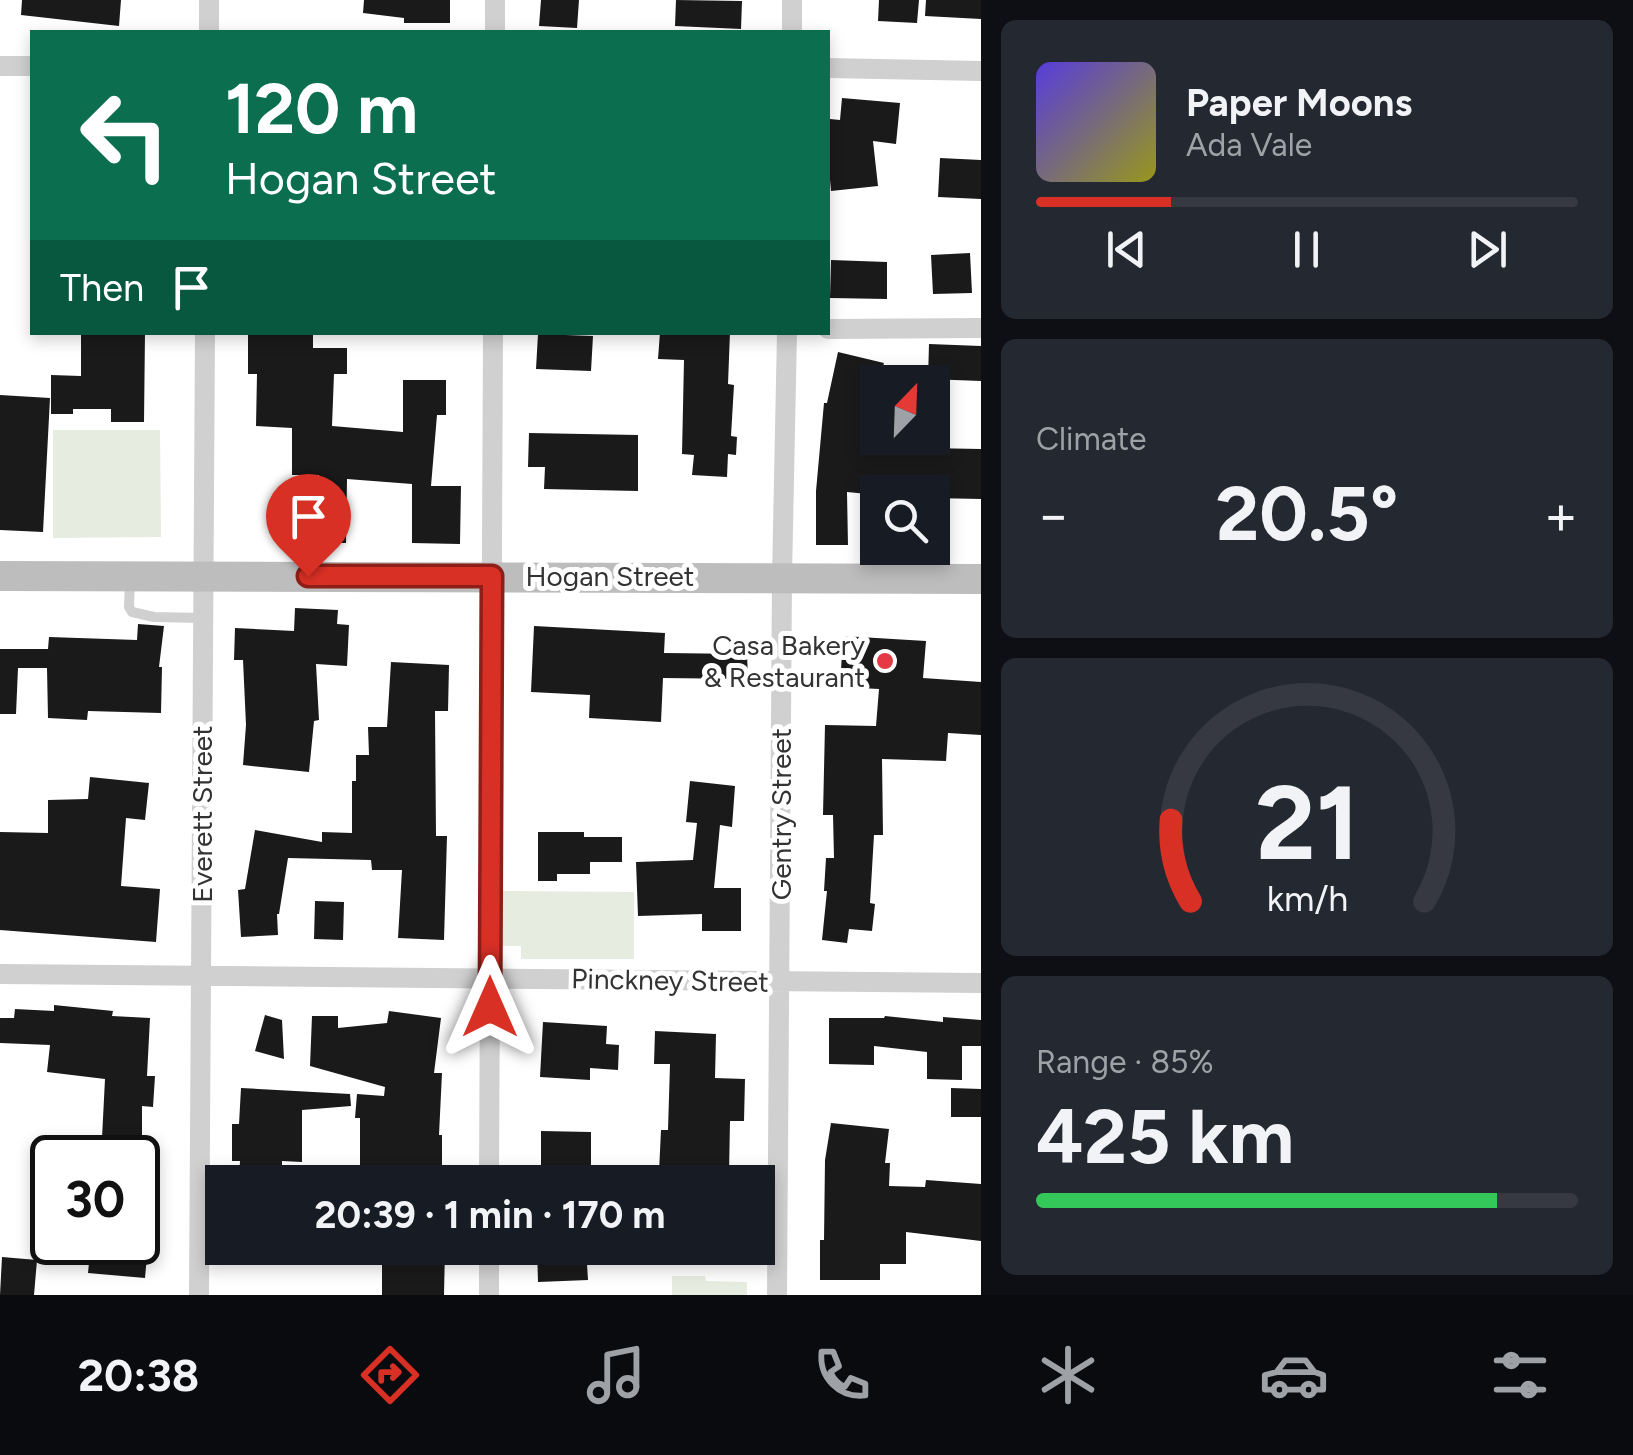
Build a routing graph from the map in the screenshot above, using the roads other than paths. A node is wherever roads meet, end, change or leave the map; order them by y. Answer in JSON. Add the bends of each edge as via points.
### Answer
{"nodes":[{"id":1,"x":209,"y":0,"type":"edge"},
{"id":2,"x":496,"y":0,"type":"edge"},
{"id":3,"x":792,"y":0,"type":"edge"},
{"id":4,"x":209,"y":30,"type":"edge"},
{"id":5,"x":495,"y":30,"type":"edge"},
{"id":6,"x":792,"y":30,"type":"edge"},
{"id":7,"x":0,"y":66,"type":"edge"},
{"id":8,"x":30,"y":66,"type":"edge"},
{"id":9,"x":830,"y":68,"type":"edge"},
{"id":10,"x":980,"y":71,"type":"edge"},
{"id":11,"x":980,"y":328,"type":"edge"},
{"id":12,"x":830,"y":329,"type":"edge"},
{"id":13,"x":206,"y":335,"type":"edge"},
{"id":14,"x":493,"y":335,"type":"edge"},
{"id":15,"x":787,"y":335,"type":"edge"},
{"id":16,"x":0,"y":576,"type":"edge"},
{"id":17,"x":202,"y":576,"type":"junction"},
{"id":18,"x":492,"y":576,"type":"junction"},
{"id":19,"x":130,"y":577,"type":"junction"},
{"id":20,"x":782,"y":577,"type":"junction"},
{"id":21,"x":980,"y":579,"type":"edge"},
{"id":22,"x":202,"y":618,"type":"junction"},
{"id":23,"x":0,"y":974,"type":"edge"},
{"id":24,"x":201,"y":976,"type":"junction"},
{"id":25,"x":490,"y":978,"type":"junction"},
{"id":26,"x":780,"y":981,"type":"junction"},
{"id":27,"x":980,"y":983,"type":"edge"},
{"id":28,"x":489,"y":1165,"type":"edge"},
{"id":29,"x":489,"y":1265,"type":"edge"},
{"id":30,"x":199,"y":1295,"type":"edge"},
{"id":31,"x":488,"y":1295,"type":"edge"},
{"id":32,"x":778,"y":1295,"type":"edge"}],
"edges":[{"from":1,"to":4,"type":"street"},
{"from":2,"to":5,"type":"street"},
{"from":3,"to":6,"type":"street"},
{"from":7,"to":8,"type":"street"},
{"from":9,"to":10,"type":"street"},
{"from":11,"to":12,"type":"street"},
{"from":13,"to":17,"type":"street","name":"Everett Street"},
{"from":14,"to":18,"type":"street"},
{"from":15,"to":20,"type":"street","name":"Gentry Street"},
{"from":16,"to":19,"type":"main road","name":"Hogan Street"},
{"from":17,"to":18,"type":"main road","name":"Hogan Street"},
{"from":17,"to":19,"type":"main road","name":"Hogan Street"},
{"from":17,"to":22,"type":"street","name":"Everett Street"},
{"from":18,"to":20,"type":"main road","name":"Hogan Street"},
{"from":18,"to":25,"type":"street"},
{"from":19,"to":22,"type":"lane","via":[[132,612]]},
{"from":20,"to":21,"type":"main road","name":"Hogan Street"},
{"from":20,"to":26,"type":"street","name":"Gentry Street"},
{"from":22,"to":24,"type":"street","name":"Everett Street"},
{"from":23,"to":24,"type":"street","name":"Pinckney Street"},
{"from":24,"to":25,"type":"street","name":"Pinckney Street"},
{"from":24,"to":30,"type":"street","name":"Everett Street"},
{"from":25,"to":26,"type":"street","name":"Pinckney Street"},
{"from":25,"to":28,"type":"street"},
{"from":26,"to":27,"type":"street","name":"Pinckney Street"},
{"from":26,"to":32,"type":"street","name":"Gentry Street"},
{"from":29,"to":31,"type":"street"}]}
